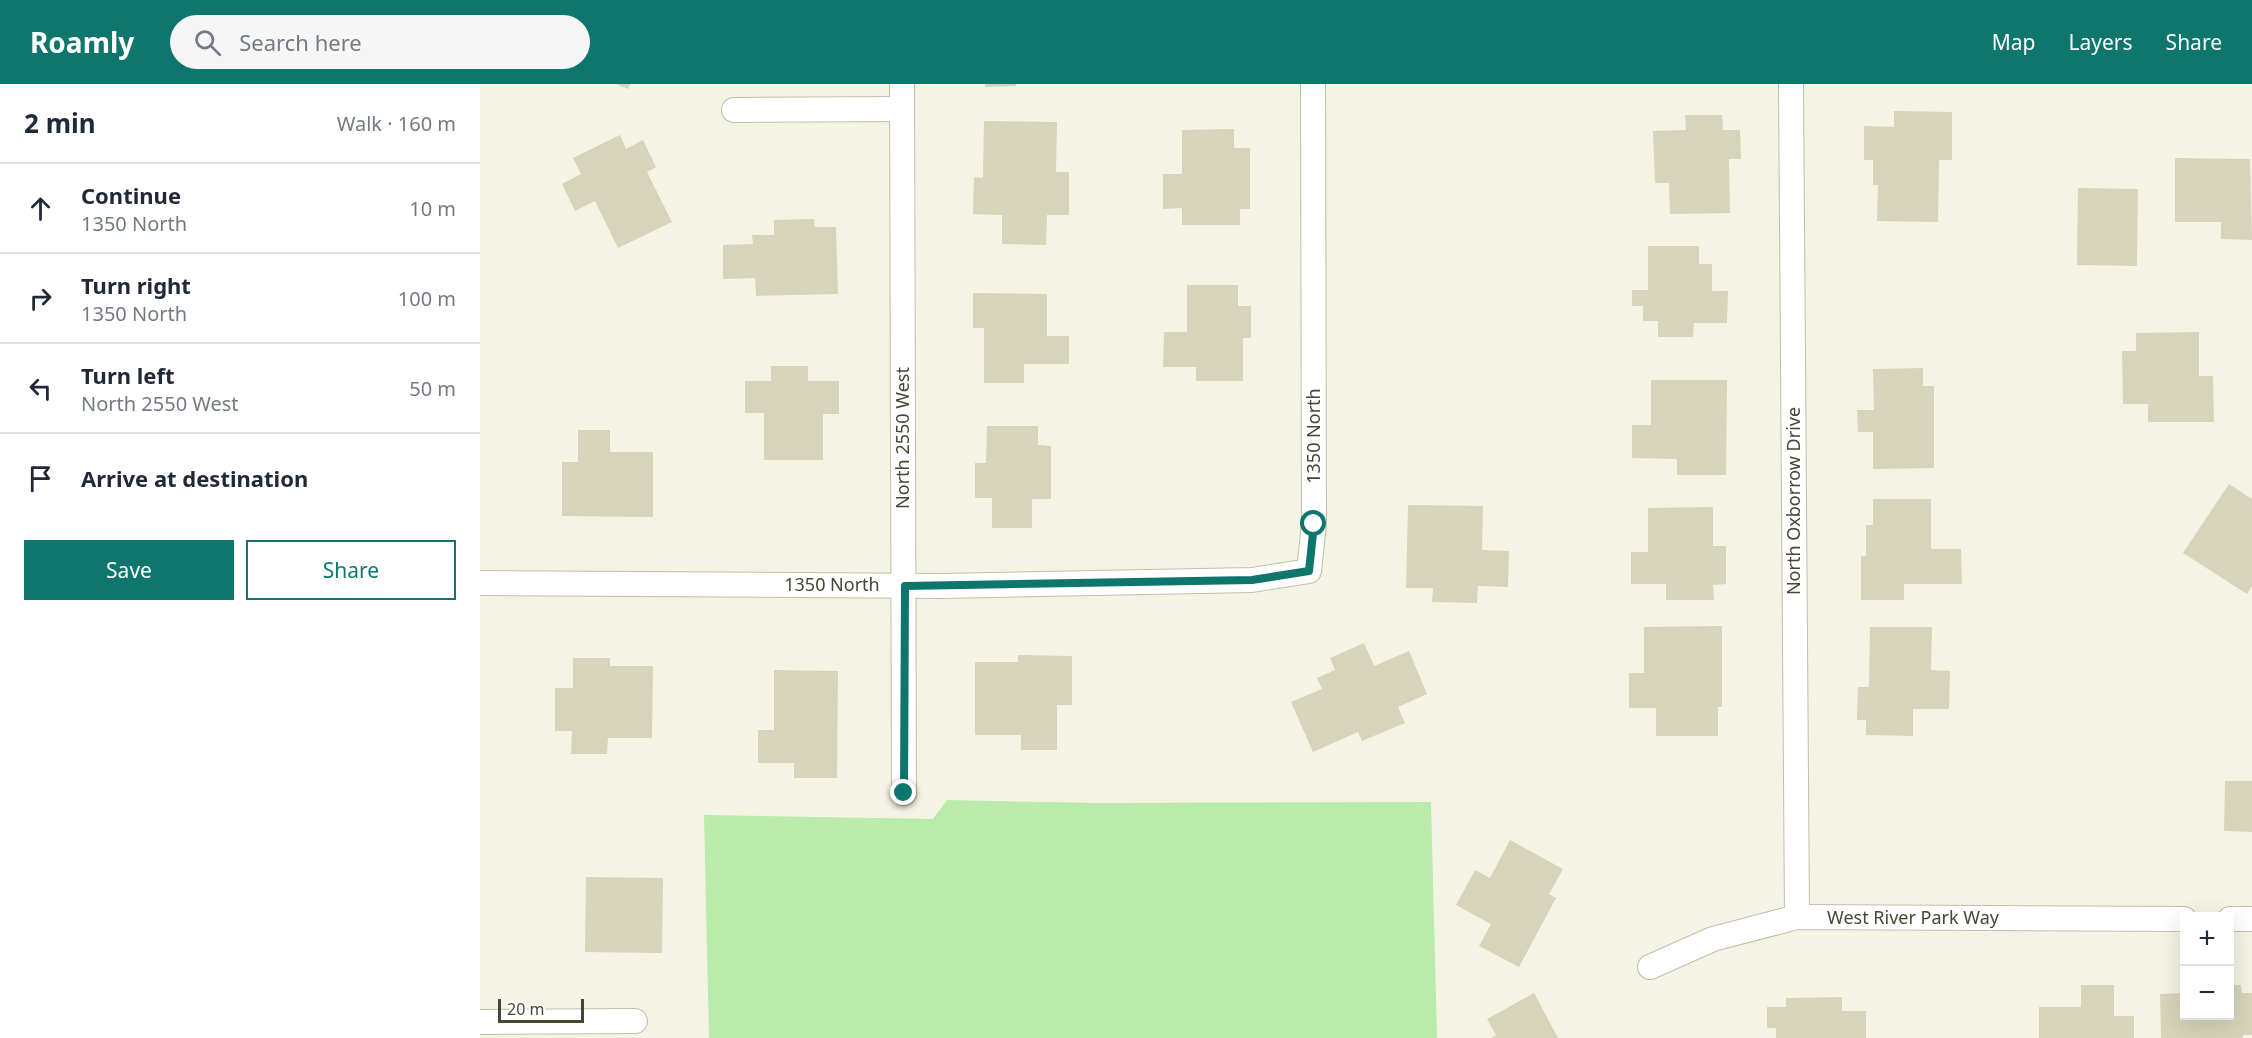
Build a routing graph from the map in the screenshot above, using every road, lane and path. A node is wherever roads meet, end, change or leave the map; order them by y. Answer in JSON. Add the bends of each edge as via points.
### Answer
{"nodes":[{"id":1,"x":902,"y":84,"type":"edge"},
{"id":2,"x":1313,"y":84,"type":"edge"},
{"id":3,"x":1791,"y":84,"type":"edge"},
{"id":4,"x":902,"y":109,"type":"junction"},
{"id":5,"x":734,"y":110,"type":"dead end"},
{"id":6,"x":480,"y":584,"type":"edge"},
{"id":7,"x":905,"y":586,"type":"junction"},
{"id":8,"x":904,"y":793,"type":"dead end"},
{"id":9,"x":1797,"y":917,"type":"junction"},
{"id":10,"x":2180,"y":919,"type":"edge"},
{"id":11,"x":2234,"y":919,"type":"edge"},
{"id":12,"x":2252,"y":919,"type":"edge"},
{"id":13,"x":1650,"y":967,"type":"dead end"},
{"id":14,"x":634,"y":1021,"type":"dead end"},
{"id":15,"x":480,"y":1022,"type":"edge"}],
"edges":[{"from":1,"to":4,"type":"street","name":"North 2550 West"},
{"from":2,"to":7,"type":"street","name":"1350 North","via":[[1314,524],[1309,571],[1252,580]]},
{"from":3,"to":9,"type":"street","name":"North Oxborrow Drive"},
{"from":4,"to":5,"type":"street"},
{"from":4,"to":7,"type":"street","name":"North 2550 West"},
{"from":6,"to":7,"type":"street","name":"1350 North"},
{"from":7,"to":8,"type":"street","name":"North 2550 West"},
{"from":9,"to":10,"type":"street","name":"West River Park Way"},
{"from":9,"to":13,"type":"street","name":"West River Park Way","via":[[1713,939]]},
{"from":11,"to":12,"type":"street"},
{"from":14,"to":15,"type":"street"}]}
